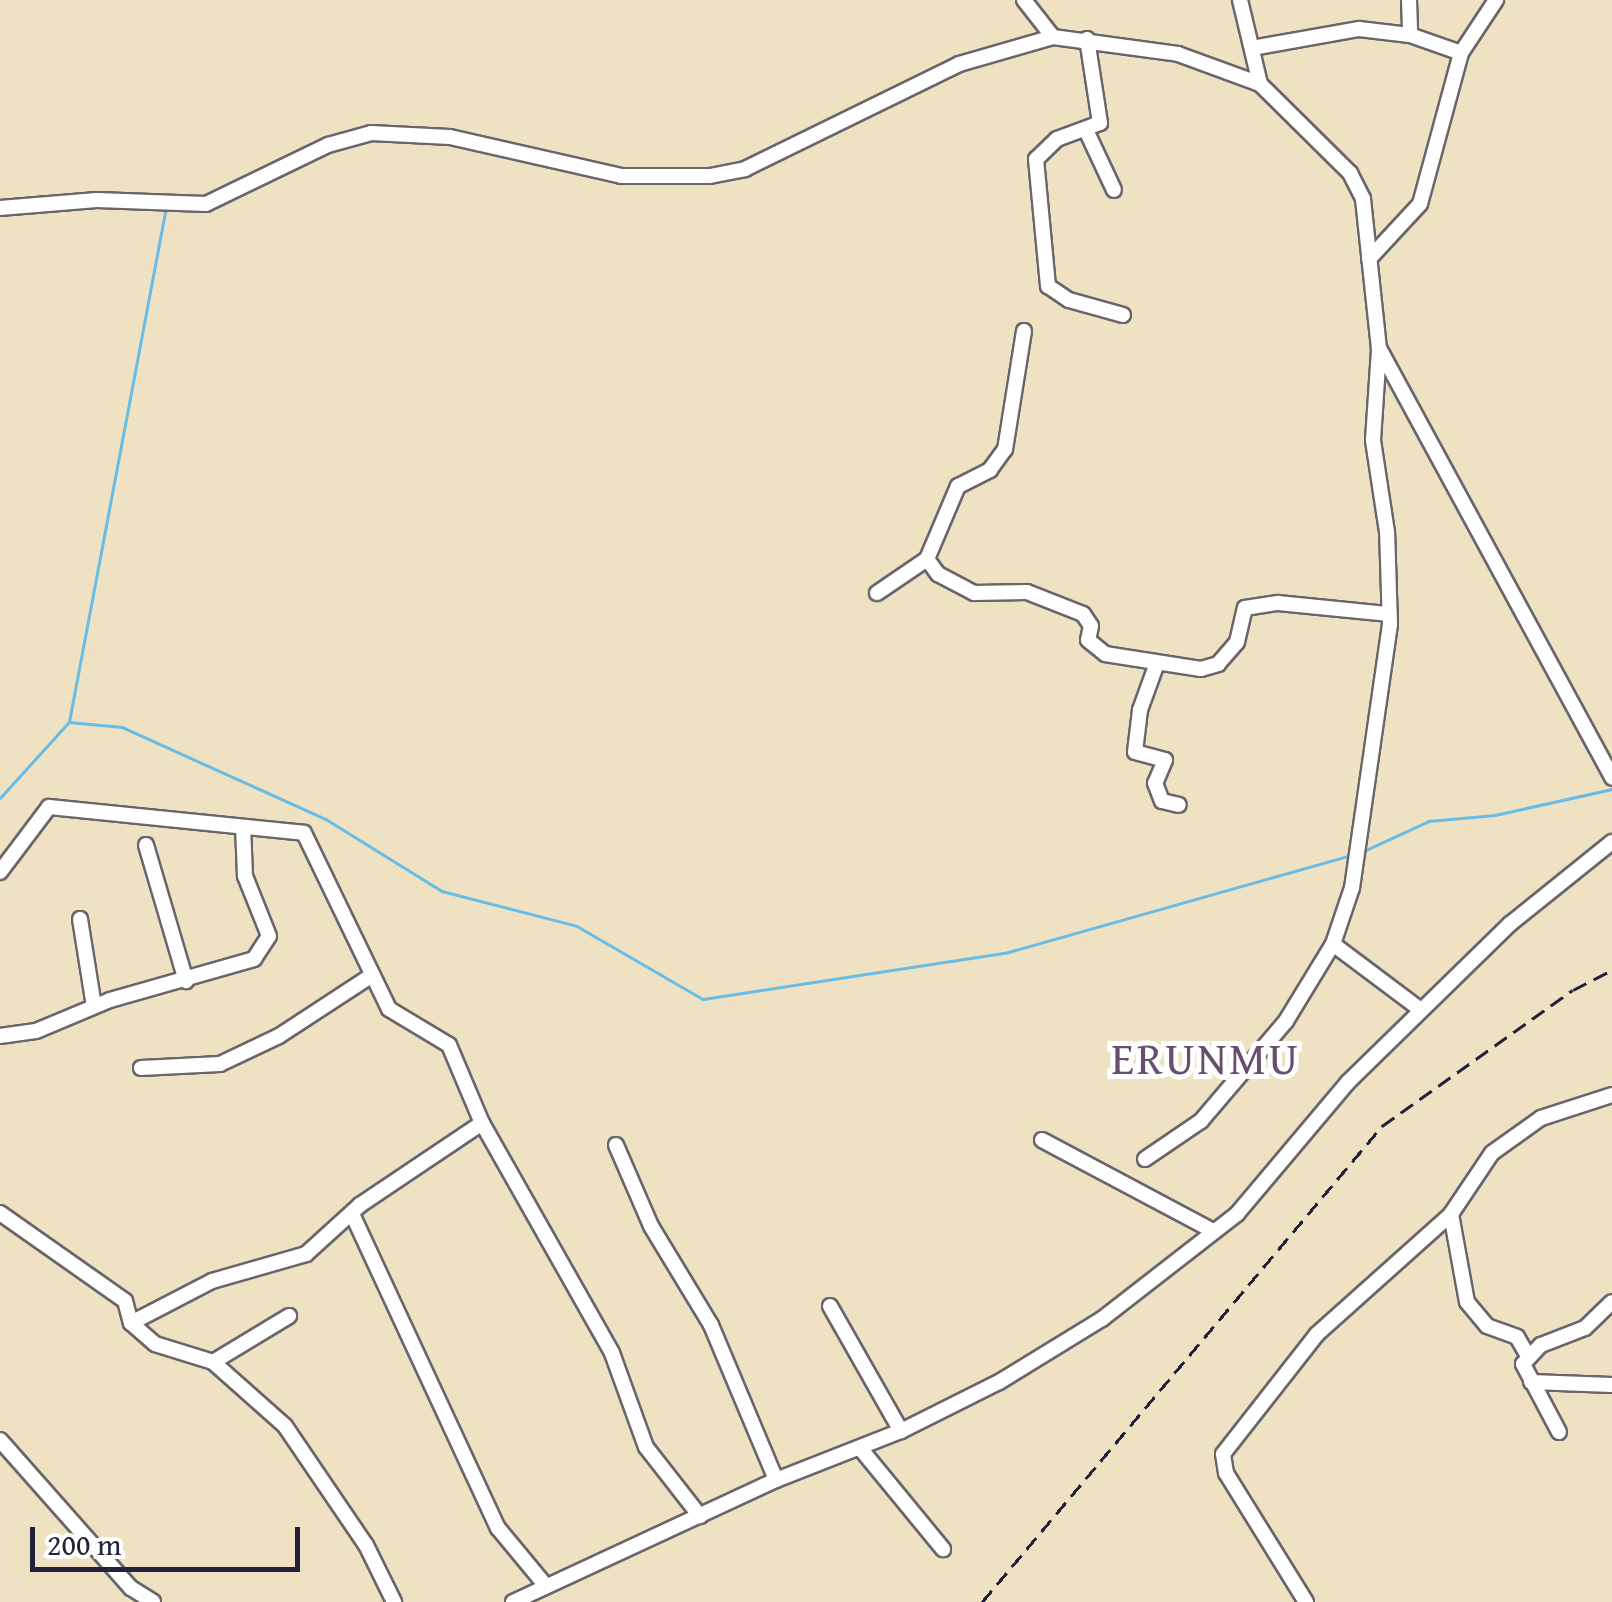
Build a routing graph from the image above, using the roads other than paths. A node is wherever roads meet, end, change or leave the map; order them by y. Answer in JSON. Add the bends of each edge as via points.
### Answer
{"nodes":[{"id":1,"x":1024,"y":0,"type":"edge"},
{"id":2,"x":1240,"y":0,"type":"edge"},
{"id":3,"x":1409,"y":0,"type":"edge"},
{"id":4,"x":1496,"y":0,"type":"edge"},
{"id":5,"x":1410,"y":35,"type":"junction"},
{"id":6,"x":1053,"y":37,"type":"junction"},
{"id":7,"x":1087,"y":39,"type":"junction"},
{"id":8,"x":1252,"y":48,"type":"junction"},
{"id":9,"x":1461,"y":54,"type":"junction"},
{"id":10,"x":1260,"y":84,"type":"junction"},
{"id":11,"x":1086,"y":130,"type":"junction"},
{"id":12,"x":1114,"y":190,"type":"dead end"},
{"id":13,"x":0,"y":208,"type":"edge"},
{"id":14,"x":1370,"y":259,"type":"junction"},
{"id":15,"x":1123,"y":315,"type":"dead end"},
{"id":16,"x":1024,"y":330,"type":"dead end"},
{"id":17,"x":1380,"y":348,"type":"junction"},
{"id":18,"x":927,"y":559,"type":"junction"},
{"id":19,"x":876,"y":592,"type":"dead end"},
{"id":20,"x":1389,"y":614,"type":"junction"},
{"id":21,"x":1157,"y":664,"type":"junction"},
{"id":22,"x":1612,"y":778,"type":"edge"},
{"id":23,"x":1179,"y":805,"type":"dead end"},
{"id":24,"x":243,"y":827,"type":"junction"},
{"id":25,"x":1612,"y":842,"type":"edge"},
{"id":26,"x":146,"y":845,"type":"dead end"},
{"id":27,"x":0,"y":872,"type":"edge"},
{"id":28,"x":80,"y":919,"type":"dead end"},
{"id":29,"x":1332,"y":944,"type":"junction"},
{"id":30,"x":370,"y":977,"type":"junction"},
{"id":31,"x":186,"y":981,"type":"junction"},
{"id":32,"x":94,"y":1006,"type":"junction"},
{"id":33,"x":1421,"y":1010,"type":"junction"},
{"id":34,"x":0,"y":1036,"type":"edge"},
{"id":35,"x":142,"y":1068,"type":"dead end"},
{"id":36,"x":1612,"y":1096,"type":"edge"},
{"id":37,"x":482,"y":1123,"type":"junction"},
{"id":38,"x":1042,"y":1140,"type":"dead end"},
{"id":39,"x":616,"y":1145,"type":"dead end"},
{"id":40,"x":1145,"y":1160,"type":"dead end"},
{"id":41,"x":0,"y":1213,"type":"edge"},
{"id":42,"x":1451,"y":1214,"type":"junction"},
{"id":43,"x":353,"y":1216,"type":"junction"},
{"id":44,"x":1211,"y":1230,"type":"junction"},
{"id":45,"x":1612,"y":1302,"type":"edge"},
{"id":46,"x":830,"y":1306,"type":"dead end"},
{"id":47,"x":288,"y":1316,"type":"dead end"},
{"id":48,"x":132,"y":1324,"type":"junction"},
{"id":49,"x":1528,"y":1356,"type":"junction"},
{"id":50,"x":213,"y":1362,"type":"junction"},
{"id":51,"x":1531,"y":1382,"type":"junction"},
{"id":52,"x":1612,"y":1385,"type":"edge"},
{"id":53,"x":901,"y":1431,"type":"junction"},
{"id":54,"x":1559,"y":1432,"type":"dead end"},
{"id":55,"x":0,"y":1440,"type":"edge"},
{"id":56,"x":860,"y":1448,"type":"junction"},
{"id":57,"x":776,"y":1480,"type":"junction"},
{"id":58,"x":700,"y":1516,"type":"junction"},
{"id":59,"x":943,"y":1549,"type":"dead end"},
{"id":60,"x":546,"y":1586,"type":"junction"},
{"id":61,"x":153,"y":1602,"type":"edge"},
{"id":62,"x":394,"y":1602,"type":"edge"},
{"id":63,"x":512,"y":1602,"type":"edge"},
{"id":64,"x":1306,"y":1602,"type":"edge"}],
"edges":[{"from":1,"to":6,"type":"street"},
{"from":2,"to":8,"type":"street"},
{"from":3,"to":5,"type":"street"},
{"from":4,"to":9,"type":"street"},
{"from":5,"to":8,"type":"street","via":[[1359,29]]},
{"from":5,"to":9,"type":"street"},
{"from":6,"to":7,"type":"street"},
{"from":6,"to":13,"type":"street","via":[[974,58],[745,169],[710,176],[620,176],[450,138],[371,134],[328,144],[206,204],[97,200]]},
{"from":7,"to":10,"type":"street","via":[[1178,54]]},
{"from":7,"to":11,"type":"street","via":[[1103,111],[1100,124]]},
{"from":8,"to":10,"type":"street"},
{"from":9,"to":14,"type":"street","via":[[1420,204]]},
{"from":10,"to":14,"type":"street","via":[[1350,173],[1363,199]]},
{"from":11,"to":12,"type":"street"},
{"from":11,"to":15,"type":"street","via":[[1057,139],[1036,159],[1048,286],[1069,300]]},
{"from":14,"to":17,"type":"street"},
{"from":16,"to":18,"type":"street","via":[[1005,449],[990,470],[958,486]]},
{"from":17,"to":20,"type":"street","via":[[1372,440],[1387,532]]},
{"from":17,"to":22,"type":"street"},
{"from":18,"to":19,"type":"street"},
{"from":18,"to":21,"type":"street","via":[[938,574],[974,593],[1013,590],[1062,604],[1083,614],[1091,626],[1088,640],[1105,654]]},
{"from":20,"to":21,"type":"street","via":[[1278,603],[1245,608],[1237,642],[1218,664]]},
{"from":20,"to":29,"type":"street","via":[[1352,888]]},
{"from":21,"to":23,"type":"street","via":[[1140,710],[1135,752],[1166,760],[1155,783],[1162,801]]},
{"from":24,"to":27,"type":"street","via":[[50,808]]},
{"from":24,"to":30,"type":"street","via":[[304,833]]},
{"from":24,"to":31,"type":"street","via":[[245,876],[268,936],[266,948],[232,970]]},
{"from":25,"to":33,"type":"street","via":[[1510,924]]},
{"from":26,"to":31,"type":"street"},
{"from":28,"to":32,"type":"street"},
{"from":29,"to":33,"type":"street"},
{"from":29,"to":40,"type":"street","via":[[1264,1048],[1201,1121]]},
{"from":30,"to":35,"type":"street","via":[[279,1036],[220,1064]]},
{"from":30,"to":37,"type":"street","via":[[389,1010],[449,1046]]},
{"from":31,"to":32,"type":"street"},
{"from":32,"to":34,"type":"street","via":[[36,1031]]},
{"from":33,"to":44,"type":"street","via":[[1296,1138],[1237,1214]]},
{"from":36,"to":42,"type":"street","via":[[1558,1110],[1512,1135]]},
{"from":37,"to":43,"type":"street"},
{"from":37,"to":58,"type":"street","via":[[612,1353],[646,1446]]},
{"from":38,"to":44,"type":"street"},
{"from":39,"to":57,"type":"street","via":[[650,1226],[711,1325]]},
{"from":41,"to":48,"type":"street","via":[[125,1302]]},
{"from":42,"to":49,"type":"street","via":[[1467,1302],[1486,1326],[1517,1337]]},
{"from":42,"to":64,"type":"street","via":[[1317,1334],[1223,1454],[1226,1473]]},
{"from":43,"to":48,"type":"street","via":[[306,1254],[212,1281]]},
{"from":43,"to":60,"type":"street","via":[[498,1528]]},
{"from":44,"to":53,"type":"street","via":[[1102,1318],[999,1382]]},
{"from":45,"to":49,"type":"street","via":[[1585,1328]]},
{"from":46,"to":53,"type":"street"},
{"from":47,"to":50,"type":"street"},
{"from":48,"to":50,"type":"street","via":[[155,1344]]},
{"from":49,"to":51,"type":"street","via":[[1523,1364]]},
{"from":50,"to":62,"type":"street","via":[[285,1426],[366,1545]]},
{"from":51,"to":52,"type":"street"},
{"from":51,"to":54,"type":"street"},
{"from":53,"to":56,"type":"street"},
{"from":55,"to":61,"type":"street","via":[[131,1588]]},
{"from":56,"to":57,"type":"street"},
{"from":56,"to":59,"type":"street"},
{"from":57,"to":58,"type":"street"},
{"from":58,"to":60,"type":"street"},
{"from":60,"to":63,"type":"street"}]}
